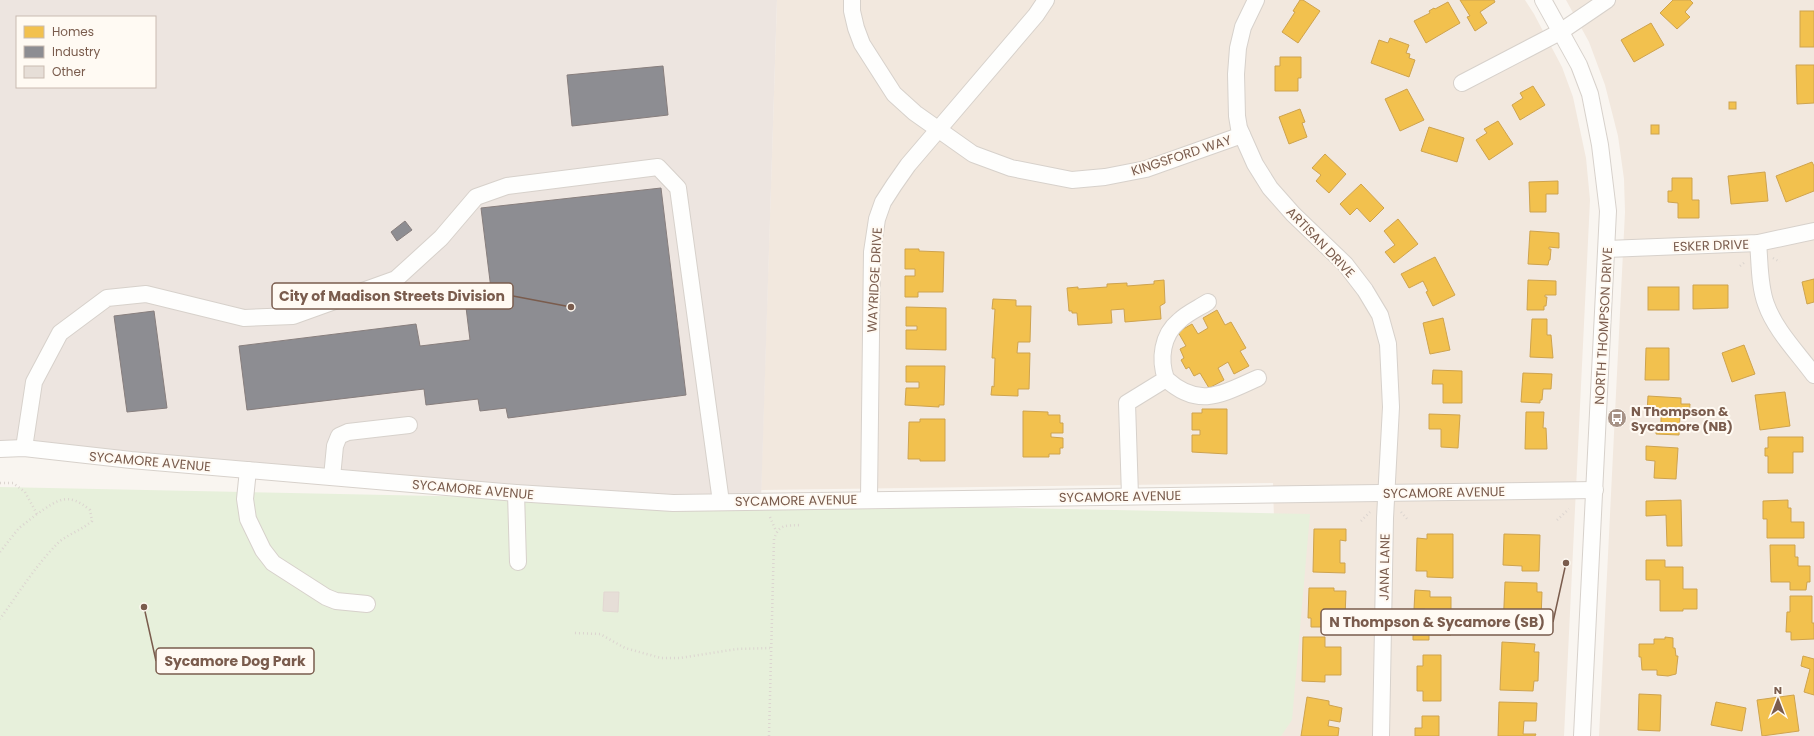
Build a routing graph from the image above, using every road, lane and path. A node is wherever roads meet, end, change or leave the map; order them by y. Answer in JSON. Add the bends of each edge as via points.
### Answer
{"nodes":[{"id":1,"x":852,"y":0,"type":"edge"},
{"id":2,"x":1046,"y":0,"type":"edge"},
{"id":3,"x":1256,"y":0,"type":"edge"},
{"id":4,"x":1542,"y":0,"type":"edge"},
{"id":5,"x":1607,"y":0,"type":"edge"},
{"id":6,"x":1560,"y":32,"type":"junction"},
{"id":7,"x":1462,"y":83,"type":"dead end"},
{"id":8,"x":938,"y":130,"type":"junction"},
{"id":9,"x":1242,"y":135,"type":"junction"},
{"id":10,"x":1814,"y":231,"type":"edge"},
{"id":11,"x":1758,"y":243,"type":"junction"},
{"id":12,"x":1607,"y":249,"type":"junction"},
{"id":13,"x":1773,"y":258,"type":"dead end"},
{"id":14,"x":1745,"y":262,"type":"dead end"},
{"id":15,"x":1780,"y":262,"type":"dead end"},
{"id":16,"x":1740,"y":266,"type":"dead end"},
{"id":17,"x":1208,"y":302,"type":"dead end"},
{"id":18,"x":1814,"y":375,"type":"edge"},
{"id":19,"x":1258,"y":378,"type":"dead end"},
{"id":20,"x":1166,"y":379,"type":"junction"},
{"id":21,"x":409,"y":425,"type":"dead end"},
{"id":22,"x":24,"y":448,"type":"junction"},
{"id":23,"x":0,"y":449,"type":"edge"},
{"id":24,"x":248,"y":470,"type":"junction"},
{"id":25,"x":332,"y":477,"type":"junction"},
{"id":26,"x":0,"y":483,"type":"edge"},
{"id":27,"x":1595,"y":490,"type":"junction"},
{"id":28,"x":516,"y":493,"type":"junction"},
{"id":29,"x":1386,"y":493,"type":"junction"},
{"id":30,"x":1130,"y":496,"type":"junction"},
{"id":31,"x":869,"y":499,"type":"junction"},
{"id":32,"x":721,"y":502,"type":"junction"},
{"id":33,"x":1568,"y":509,"type":"dead end"},
{"id":34,"x":1370,"y":512,"type":"dead end"},
{"id":35,"x":1401,"y":512,"type":"dead end"},
{"id":36,"x":36,"y":514,"type":"junction"},
{"id":37,"x":1557,"y":520,"type":"dead end"},
{"id":38,"x":1361,"y":521,"type":"dead end"},
{"id":39,"x":1409,"y":521,"type":"dead end"},
{"id":40,"x":801,"y":525,"type":"dead end"},
{"id":41,"x":0,"y":552,"type":"edge"},
{"id":42,"x":518,"y":562,"type":"dead end"},
{"id":43,"x":367,"y":604,"type":"dead end"},
{"id":44,"x":0,"y":620,"type":"edge"},
{"id":45,"x":575,"y":633,"type":"dead end"},
{"id":46,"x":770,"y":648,"type":"junction"},
{"id":47,"x":768,"y":736,"type":"edge"},
{"id":48,"x":1381,"y":736,"type":"edge"},
{"id":49,"x":1582,"y":736,"type":"edge"}],
"edges":[{"from":1,"to":8,"type":"street","name":"KINGSFORD WAY","via":[[852,11],[862,44],[894,94]]},
{"from":2,"to":8,"type":"street","name":"WAYRIDGE DRIVE"},
{"from":3,"to":9,"type":"street","name":"ARTISAN DRIVE","via":[[1243,27],[1238,48],[1237,116]]},
{"from":4,"to":6,"type":"street","name":"NORTH THOMPSON DRIVE"},
{"from":5,"to":6,"type":"street"},
{"from":6,"to":7,"type":"street"},
{"from":6,"to":12,"type":"street","name":"NORTH THOMPSON DRIVE","via":[[1590,94],[1600,145],[1608,211]]},
{"from":8,"to":9,"type":"street","name":"KINGSFORD WAY","via":[[973,154],[1011,168],[1072,180],[1146,169]]},
{"from":8,"to":31,"type":"street","name":"WAYRIDGE DRIVE","via":[[908,165],[883,202],[874,236]]},
{"from":9,"to":29,"type":"street","name":"ARTISAN DRIVE","via":[[1255,164],[1270,188],[1345,264],[1365,290],[1380,316],[1388,344],[1391,407]]},
{"from":10,"to":11,"type":"street","name":"ESKER DRIVE"},
{"from":11,"to":12,"type":"street","name":"ESKER DRIVE"},
{"from":11,"to":18,"type":"street","via":[[1765,304]]},
{"from":12,"to":27,"type":"street","name":"NORTH THOMPSON DRIVE"},
{"from":13,"to":15,"type":"path"},
{"from":14,"to":16,"type":"path"},
{"from":17,"to":20,"type":"street","via":[[1179,320],[1171,330],[1162,358]]},
{"from":19,"to":20,"type":"street","via":[[1222,394],[1206,397],[1190,395]]},
{"from":20,"to":30,"type":"street","via":[[1127,403]]},
{"from":21,"to":25,"type":"street","via":[[348,432],[339,436],[335,446]]},
{"from":22,"to":23,"type":"street","name":"SYCAMORE AVENUE"},
{"from":22,"to":24,"type":"street","name":"SYCAMORE AVENUE"},
{"from":22,"to":32,"type":"street","via":[[34,382],[60,333],[107,298],[146,294],[244,318],[293,316],[396,279],[441,238],[476,197],[507,186],[658,167],[678,188]]},
{"from":24,"to":25,"type":"street","name":"SYCAMORE AVENUE"},
{"from":24,"to":43,"type":"street","via":[[245,499],[248,519],[263,550],[273,562],[326,597],[336,601]]},
{"from":25,"to":28,"type":"street","name":"SYCAMORE AVENUE"},
{"from":26,"to":36,"type":"path","via":[[13,484],[25,492]]},
{"from":27,"to":29,"type":"street","name":"SYCAMORE AVENUE"},
{"from":27,"to":49,"type":"street","name":"NORTH THOMPSON DRIVE"},
{"from":28,"to":32,"type":"street","name":"SYCAMORE AVENUE","via":[[673,503]]},
{"from":28,"to":42,"type":"street"},
{"from":29,"to":30,"type":"street","name":"SYCAMORE AVENUE"},
{"from":29,"to":48,"type":"street","name":"JANA LANE"},
{"from":30,"to":31,"type":"street","name":"SYCAMORE AVENUE"},
{"from":31,"to":32,"type":"street","name":"SYCAMORE AVENUE"},
{"from":33,"to":37,"type":"path"},
{"from":34,"to":38,"type":"path"},
{"from":35,"to":39,"type":"path"},
{"from":36,"to":41,"type":"path","via":[[19,528]]},
{"from":36,"to":44,"type":"path","via":[[67,498],[80,502],[90,510],[92,521],[59,542]]},
{"from":40,"to":46,"type":"path","via":[[781,526],[776,531]]},
{"from":45,"to":46,"type":"path","via":[[600,634],[625,648],[661,658],[680,658],[737,649]]},
{"from":46,"to":47,"type":"path"}]}
